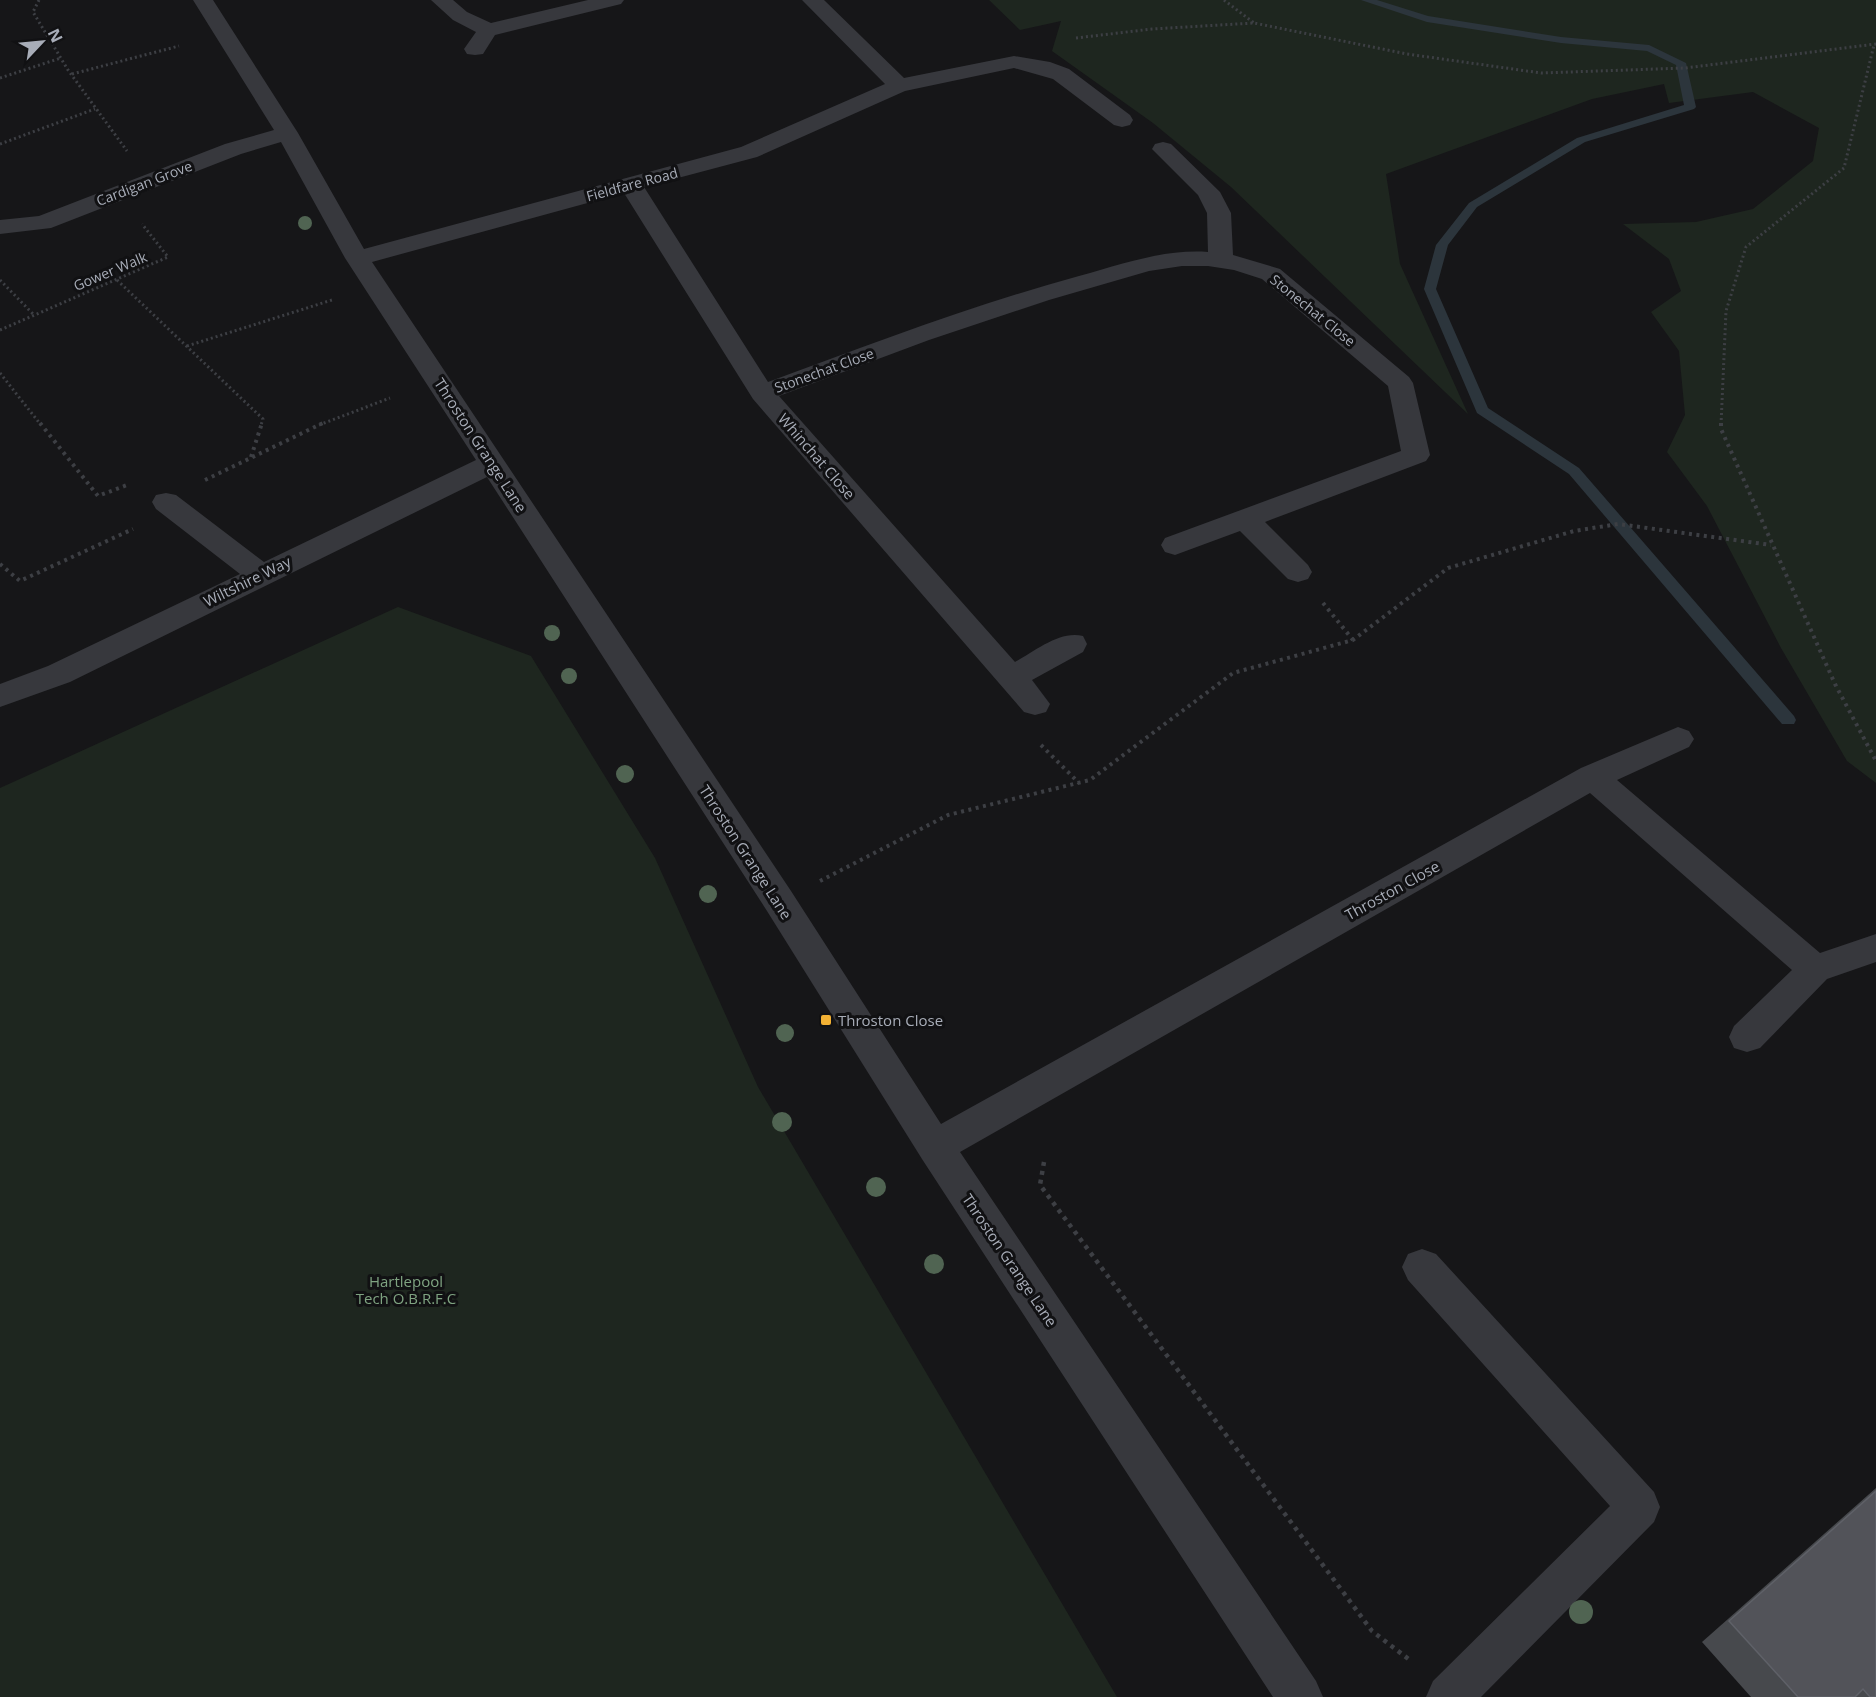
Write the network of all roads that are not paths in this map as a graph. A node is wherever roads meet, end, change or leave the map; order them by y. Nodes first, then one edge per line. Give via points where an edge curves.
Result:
1 (203, 0) edge
2 (441, 0) edge
3 (614, 0) edge
4 (812, 0) edge
5 (488, 30) junction
6 (475, 49) dead end
7 (899, 86) junction
8 (1122, 120) dead end
9 (287, 133) junction
10 (1163, 149) dead end
11 (631, 185) junction
12 (0, 227) edge
13 (357, 258) junction
14 (1221, 261) junction
15 (762, 393) junction
16 (493, 463) junction
17 (168, 504) road end
18 (1245, 519) junction
19 (1175, 545) dead end
20 (1298, 572) road end
21 (260, 574) junction
22 (1072, 644) dead end
23 (1012, 677) junction
24 (0, 696) edge
25 (1035, 704) road end
26 (1678, 739) dead end
27 (1592, 777) junction
28 (1876, 948) edge
29 (1815, 969) junction
30 (1747, 1037) dead end
31 (935, 1147) junction
32 (1422, 1267) dead end
33 (1451, 1695) edge
34 (1300, 1697) edge

1 - 9 street, Throston Grange Lane
2 - 5 street via 460,16
3 - 5 street
4 - 7 street
5 - 6 street
7 - 8 street, Fieldfare Road via 1014,62 1061,74
7 - 11 street, Fieldfare Road via 749,152
9 - 12 street, Cardigan Grove via 233,149 43,223
9 - 13 street, Throston Grange Lane
10 - 14 street via 1208,192 1219,213
11 - 13 street, Fieldfare Road
11 - 15 street, Whinchat Close
13 - 16 street, Throston Grange Lane
14 - 15 street, Stonechat Close via 1168,260 1017,301
14 - 18 street, Stonechat Close via 1271,274 1400,383 1416,455
15 - 23 street, Whinchat Close
16 - 21 street, Wiltshire Way
16 - 31 street, Throston Grange Lane
17 - 21 street
18 - 19 street, Stonechat Close
18 - 20 street
21 - 24 street, Wiltshire Way via 59,674
22 - 23 street
23 - 25 street, Whinchat Close
26 - 27 street, Throston Close
27 - 29 street
27 - 31 street, Throston Close
28 - 29 street
29 - 30 street
31 - 34 street, Throston Grange Lane
32 - 33 street via 1639,1507

